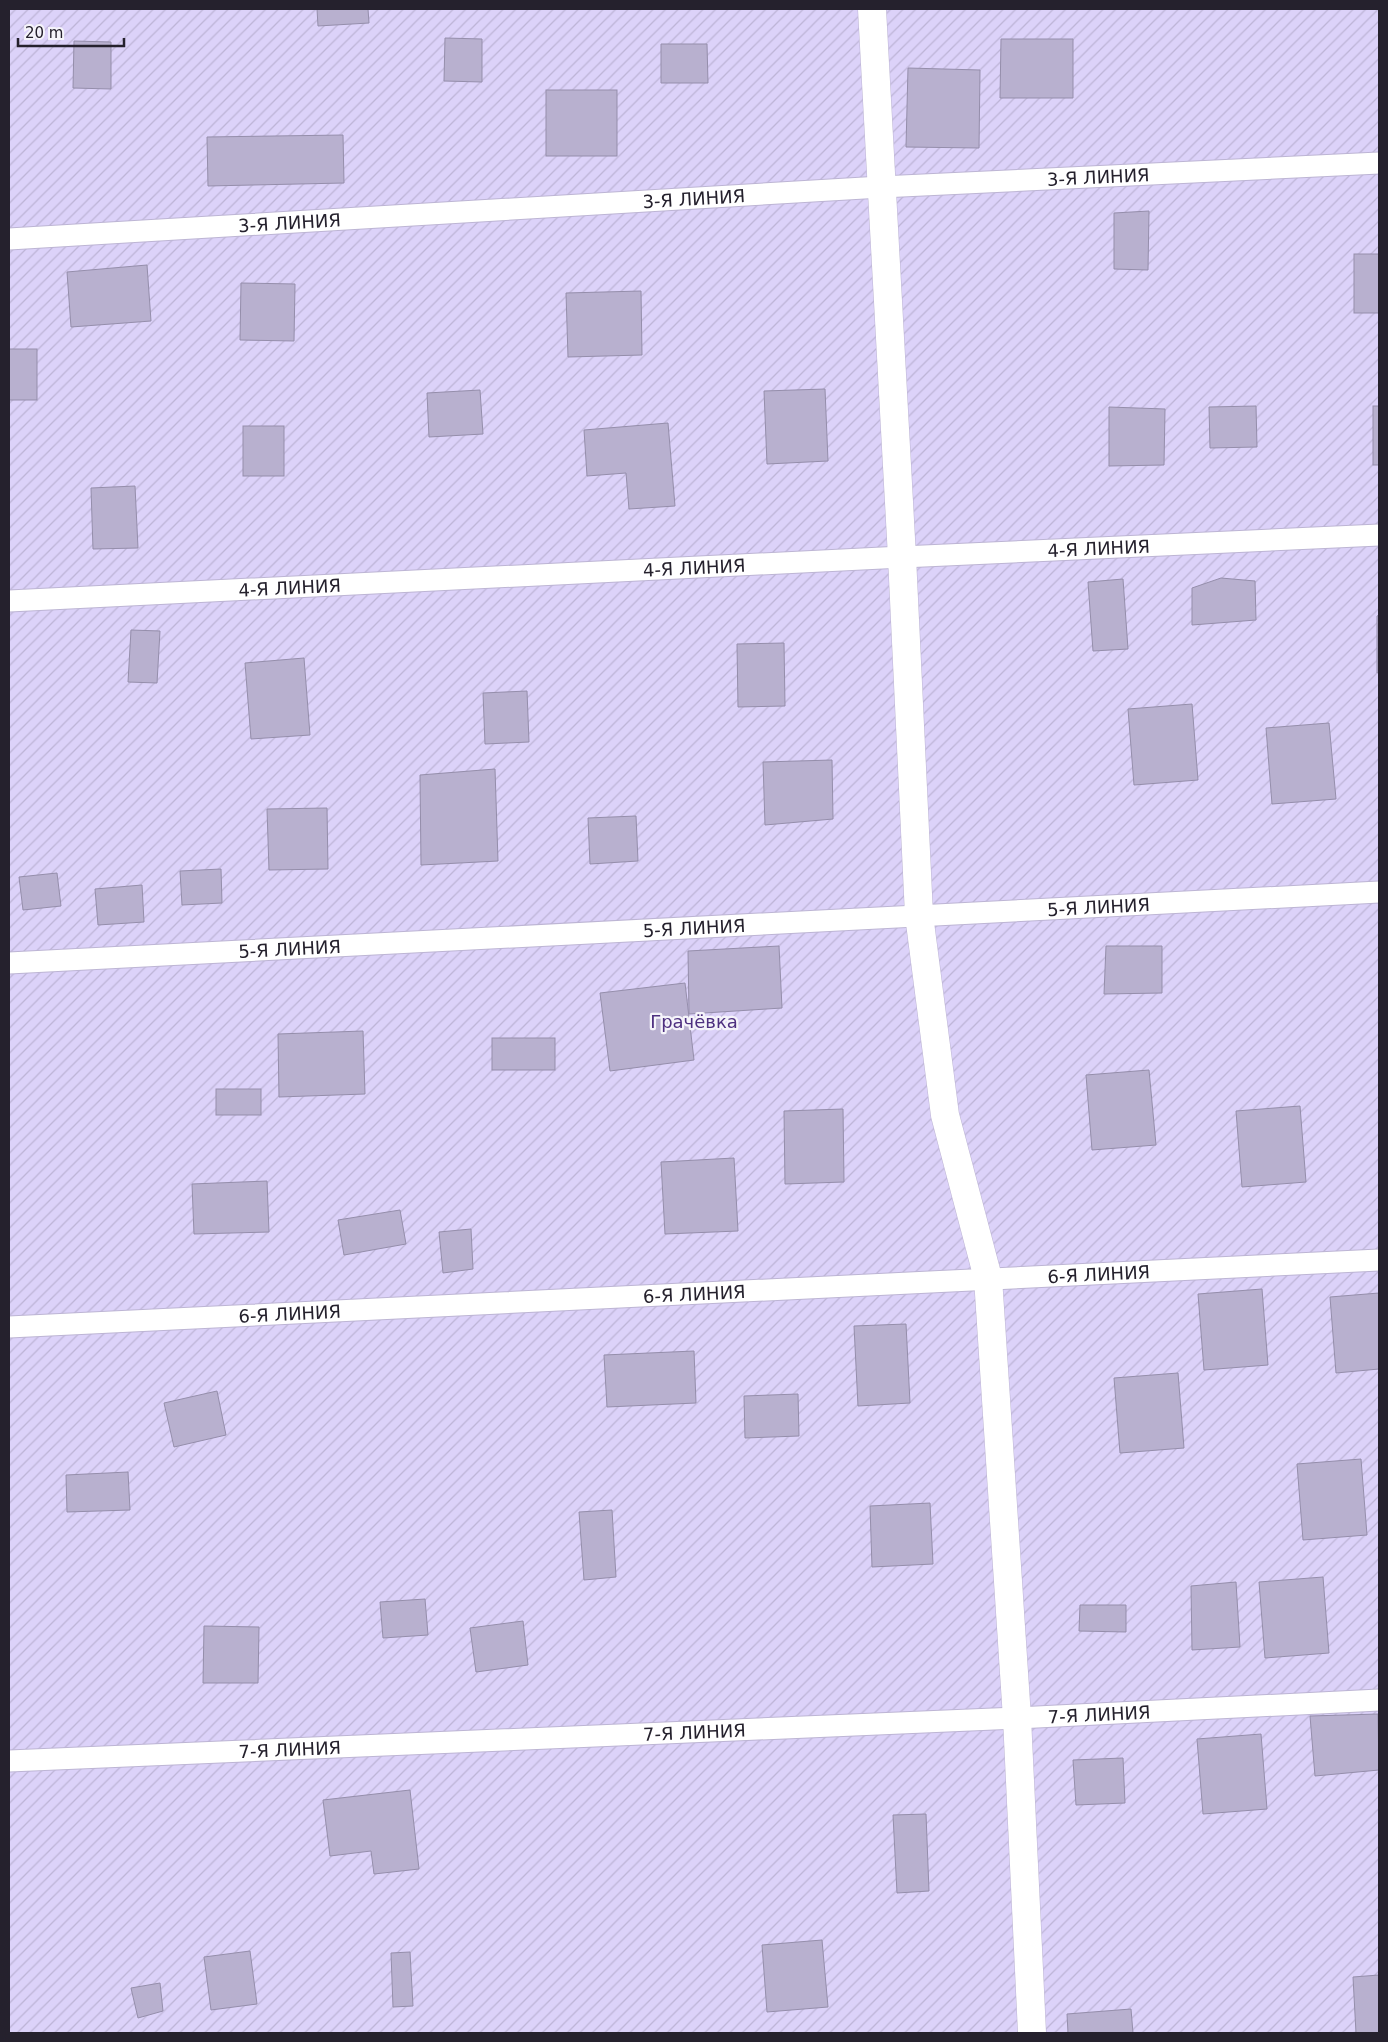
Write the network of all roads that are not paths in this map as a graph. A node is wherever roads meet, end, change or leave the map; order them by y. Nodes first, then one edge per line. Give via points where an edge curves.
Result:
1 (872, 9) edge
2 (1379, 163) edge
3 (881, 187) junction
4 (9, 239) edge
5 (1379, 535) edge
6 (902, 556) junction
7 (9, 602) edge
8 (1379, 892) edge
9 (918, 915) junction
10 (9, 963) edge
11 (1379, 1260) edge
12 (988, 1278) junction
13 (9, 1327) edge
14 (1379, 1700) edge
15 (1018, 1718) junction
16 (9, 1761) edge
17 (1032, 2033) edge

1 - 3 street
2 - 3 lane, 3-Я ЛИНИЯ
3 - 4 lane, 3-Я ЛИНИЯ
3 - 6 street
5 - 6 lane, 4-Я ЛИНИЯ
6 - 7 lane, 4-Я ЛИНИЯ
6 - 9 street
8 - 9 lane, 5-Я ЛИНИЯ
9 - 10 lane, 5-Я ЛИНИЯ
9 - 12 street via 945,1116
11 - 12 lane, 6-Я ЛИНИЯ
12 - 13 lane, 6-Я ЛИНИЯ
12 - 15 street
14 - 15 lane, 7-Я ЛИНИЯ
15 - 16 lane, 7-Я ЛИНИЯ
15 - 17 street

